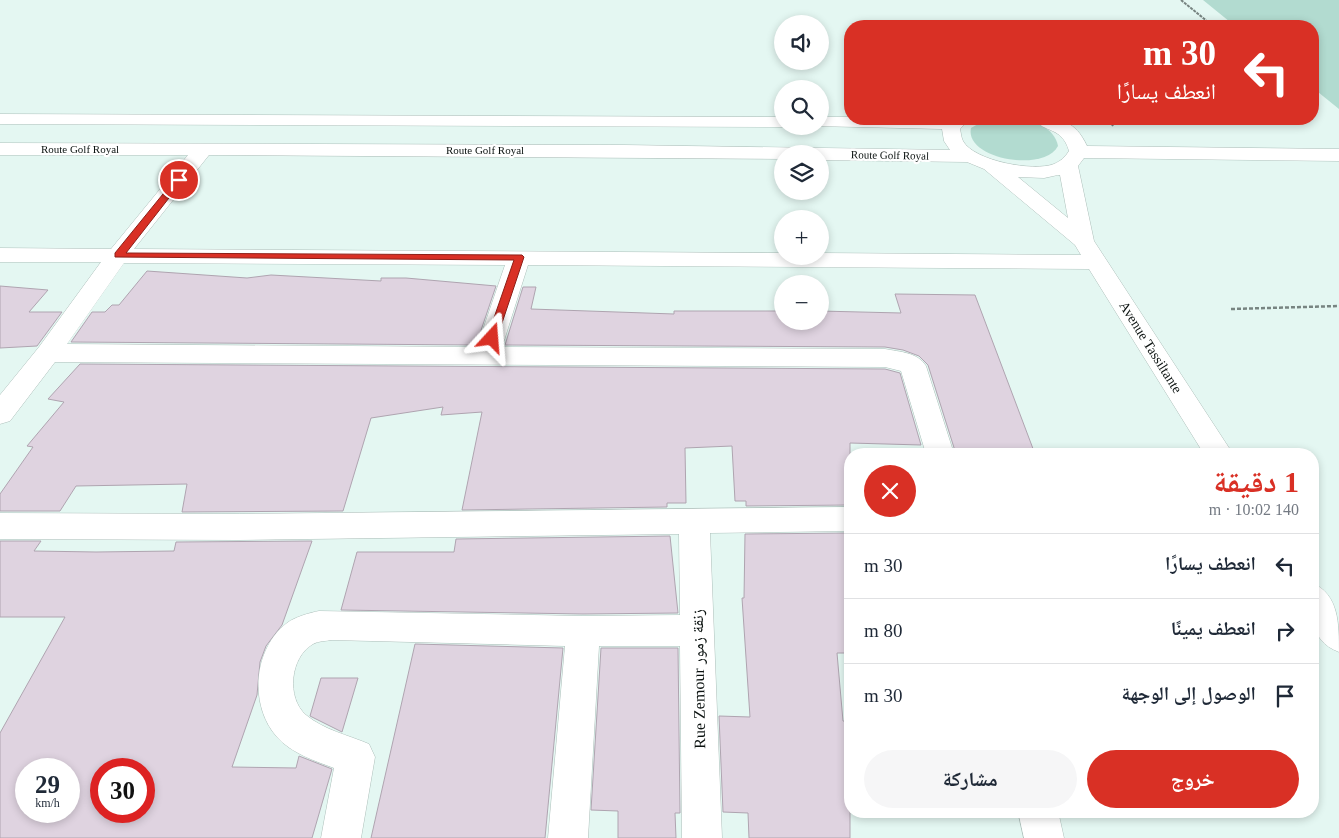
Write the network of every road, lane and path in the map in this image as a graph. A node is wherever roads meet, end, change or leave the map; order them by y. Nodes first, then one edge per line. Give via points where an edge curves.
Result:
1 (1181, 0) edge
2 (1206, 20) edge
3 (0, 119) edge
4 (774, 122) edge
5 (829, 122) edge
6 (844, 122) edge
7 (953, 125) edge
8 (1055, 125) edge
9 (0, 149) edge
10 (203, 150) junction
11 (1339, 155) edge
12 (970, 156) junction
13 (1073, 158) junction
14 (991, 165) junction
15 (1083, 241) junction
16 (0, 255) edge
17 (118, 255) junction
18 (519, 257) junction
19 (1097, 262) junction
20 (1339, 306) edge
21 (1231, 309) dead end
22 (48, 353) junction
23 (486, 354) junction
24 (0, 414) edge
25 (938, 448) edge
26 (1215, 448) edge
27 (844, 519) edge
28 (694, 520) junction
29 (0, 526) edge
30 (1319, 607) edge
31 (698, 630) junction
32 (583, 631) junction
33 (1339, 636) edge
34 (1040, 818) edge
35 (341, 838) edge
36 (568, 838) edge
37 (702, 838) edge
38 (1044, 838) edge

1 - 2 path
3 - 4 street
5 - 6 street
7 - 12 street via 952,140
8 - 13 street, Avenue Tassiltante via 1077,142
9 - 10 street, Route Golf Royal
10 - 12 street, Route Golf Royal
10 - 17 street
11 - 13 street
12 - 14 street
13 - 14 street via 1053,170 1034,172
13 - 15 street, Avenue Tassiltante
14 - 15 street, Avenue Tassiltante
15 - 19 street, Avenue Tassiltante
16 - 17 street
17 - 18 street
17 - 22 street
18 - 19 street
18 - 23 street
19 - 26 street, Avenue Tassiltante
20 - 21 path
22 - 23 street
22 - 24 street
23 - 25 street via 898,360 907,362 917,372
27 - 28 street
28 - 29 street via 239,527
28 - 31 street, Rue Zemour زنقة زمور
30 - 33 street
31 - 32 street
31 - 37 street, Rue Zemour زنقة زمور
32 - 35 street via 332,625 300,633 282,655 276,675 276,693 281,712 290,726 318,744 356,757
32 - 36 street
34 - 38 street

